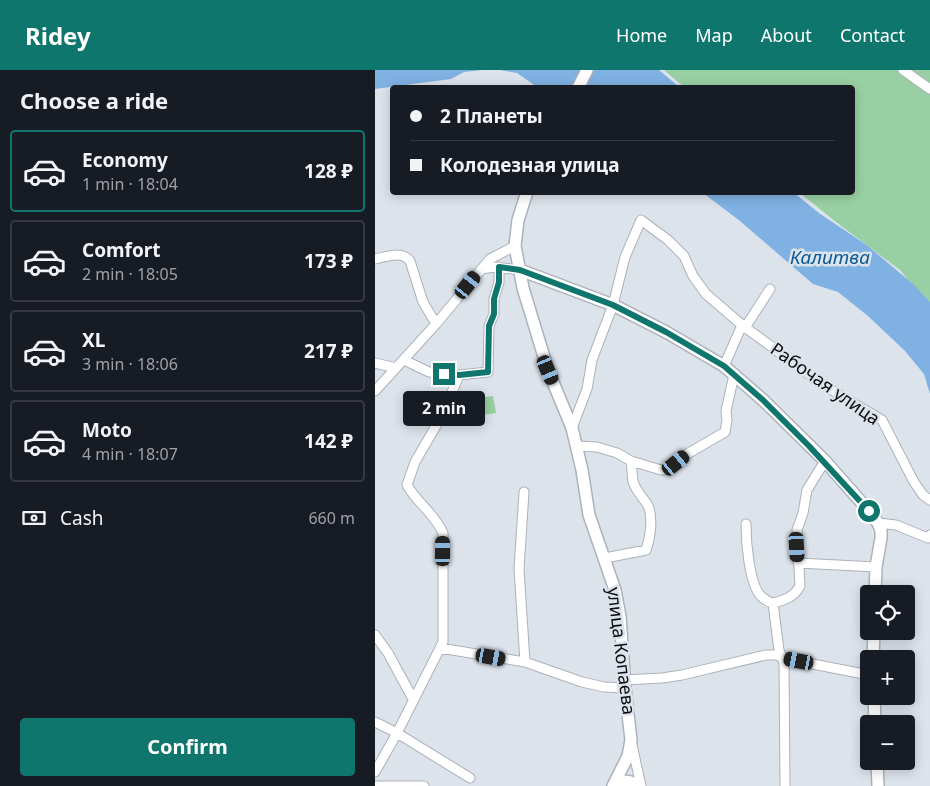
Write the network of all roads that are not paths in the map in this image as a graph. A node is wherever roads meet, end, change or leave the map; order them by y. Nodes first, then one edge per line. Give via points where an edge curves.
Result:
1 (587, 70) edge
2 (903, 70) edge
3 (580, 85) edge
4 (930, 88) edge
5 (526, 195) edge
6 (515, 246) junction
7 (375, 258) edge
8 (499, 267) junction
9 (481, 269) junction
10 (520, 270) junction
11 (770, 289) dead end
12 (613, 305) junction
13 (436, 324) junction
14 (742, 325) junction
15 (403, 360) junction
16 (375, 363) edge
17 (724, 366) junction
18 (397, 368) junction
19 (459, 375) junction
20 (734, 375) junction
21 (375, 391) edge
22 (572, 428) junction
23 (577, 446) junction
24 (631, 461) junction
25 (825, 461) junction
26 (525, 492) dead end
27 (930, 500) edge
28 (878, 523) junction
29 (746, 524) dead end
30 (929, 536) edge
31 (605, 558) junction
32 (798, 563) junction
33 (876, 567) junction
34 (875, 585) edge
35 (773, 604) junction
36 (375, 636) edge
37 (440, 648) junction
38 (782, 658) junction
39 (525, 662) junction
40 (860, 674) edge
41 (625, 684) junction
42 (413, 699) junction
43 (375, 722) edge
44 (397, 733) junction
45 (631, 740) junction
46 (877, 770) edge
47 (375, 772) edge
48 (470, 778) dead end
49 (375, 786) edge
50 (424, 786) edge
51 (614, 786) edge
52 (639, 786) edge
53 (785, 786) edge
54 (878, 786) edge

1 - 3 main road
2 - 4 street
5 - 6 main road, улица Копаева via 518,220
6 - 9 street via 490,259
6 - 10 main road, улица Копаева
7 - 13 street via 402,254 407,257 423,302
8 - 9 street
8 - 10 street
8 - 19 street via 494,314 489,326 488,372
9 - 13 street
10 - 12 main road
10 - 22 main road, улица Копаева via 548,370
11 - 14 street via 748,323
12 - 14 street, Рабочая улица via 625,257 641,220 668,240 683,256 706,294
12 - 17 main road
12 - 22 street via 592,360 587,389
13 - 15 street
14 - 17 street
14 - 27 street, Рабочая улица via 825,386 882,420 914,482
15 - 18 street
15 - 19 street via 429,372
16 - 18 street
17 - 20 main road
18 - 21 street
19 - 37 street via 444,412 415,462 407,485 411,494 438,521 443,533 443,642
20 - 24 street via 725,432 670,468 661,470
20 - 25 main road
22 - 23 main road, улица Копаева
23 - 24 street via 597,446
23 - 31 main road, улица Копаева via 589,515
24 - 31 street via 633,482 650,514 648,544 646,550
25 - 28 main road
25 - 32 street via 807,490 797,530
26 - 39 street via 519,569
28 - 30 street via 896,525
28 - 33 main road via 881,538
29 - 35 street via 746,551 757,590
31 - 41 main road, улица Копаева via 620,616
32 - 33 street
32 - 35 street via 801,586 796,594
33 - 34 main road
35 - 38 street
36 - 42 street
37 - 39 street
37 - 42 street
38 - 40 street
38 - 41 street via 766,655 682,675
38 - 53 street
39 - 41 street via 604,687
41 - 45 main road, улица Копаева
42 - 44 street
43 - 44 street
44 - 47 street
44 - 48 street
45 - 51 main road, улица Копаева via 628,756
45 - 52 street
46 - 54 main road
49 - 50 street
51 - 52 main road via 626,781

